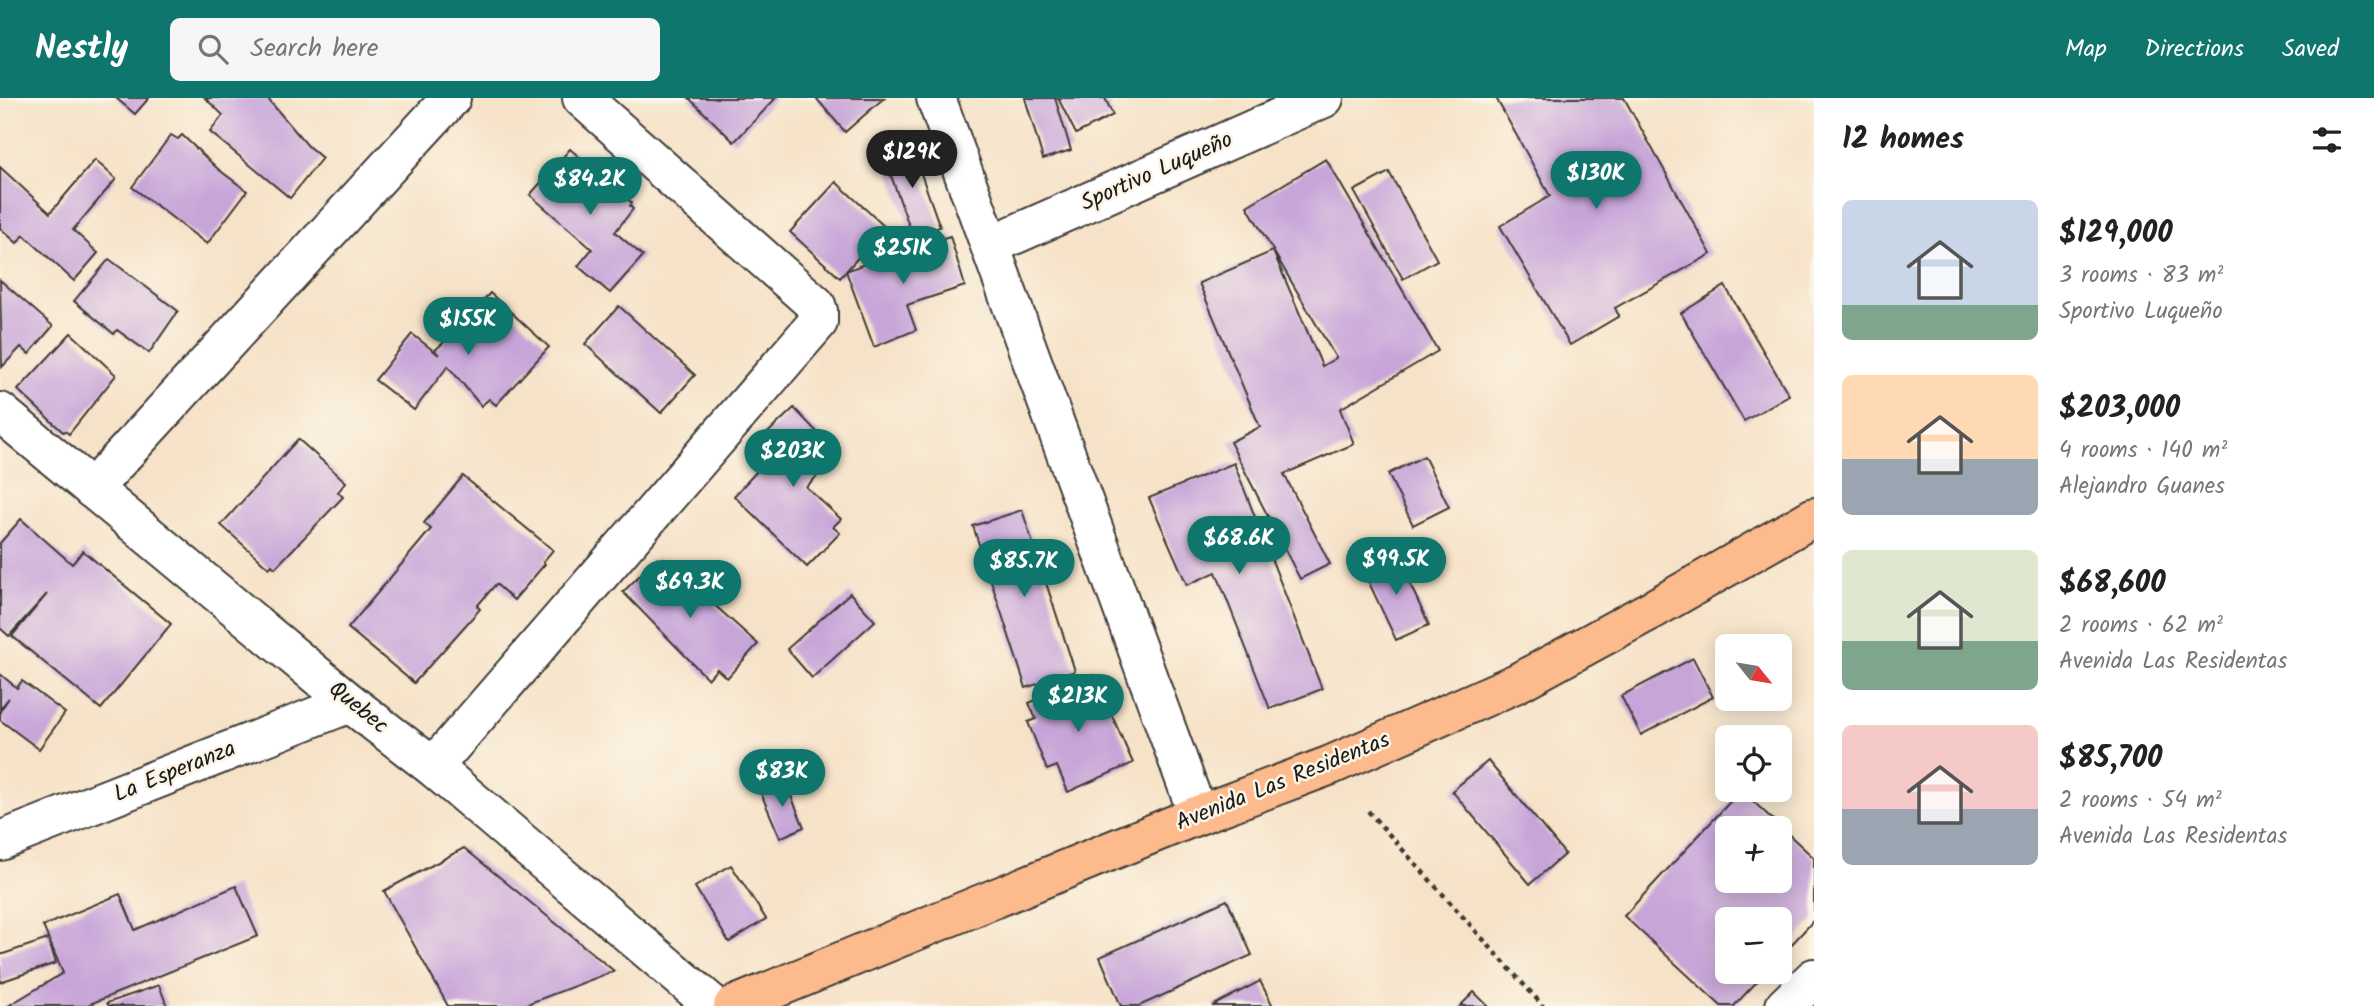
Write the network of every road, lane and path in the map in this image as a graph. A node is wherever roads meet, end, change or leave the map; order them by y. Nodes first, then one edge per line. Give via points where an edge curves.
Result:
1 (451, 98) edge
2 (582, 98) edge
3 (936, 98) edge
4 (1324, 98) edge
5 (991, 245) junction
6 (0, 412) edge
7 (92, 489) junction
8 (1814, 517) edge
9 (349, 703) junction
10 (433, 767) junction
11 (1368, 811) dead end
12 (1199, 816) junction
13 (0, 841) edge
14 (1814, 978) edge
15 (714, 1006) edge
16 (733, 1006) edge
17 (1543, 1006) edge
18 (1785, 1006) edge

1 - 7 street
2 - 10 street via 816,306 818,317 815,327
3 - 5 street
4 - 5 street, Sportivo Luqueño
5 - 12 street
6 - 7 street, Quebec
7 - 9 street, Quebec
8 - 12 main road, Avenida Las Residentas via 1517,683 1331,765
9 - 10 street, Quebec
9 - 13 street, La Esperanza
10 - 15 street, Quebec
11 - 17 path
12 - 16 main road, Avenida Las Residentas
14 - 18 street

